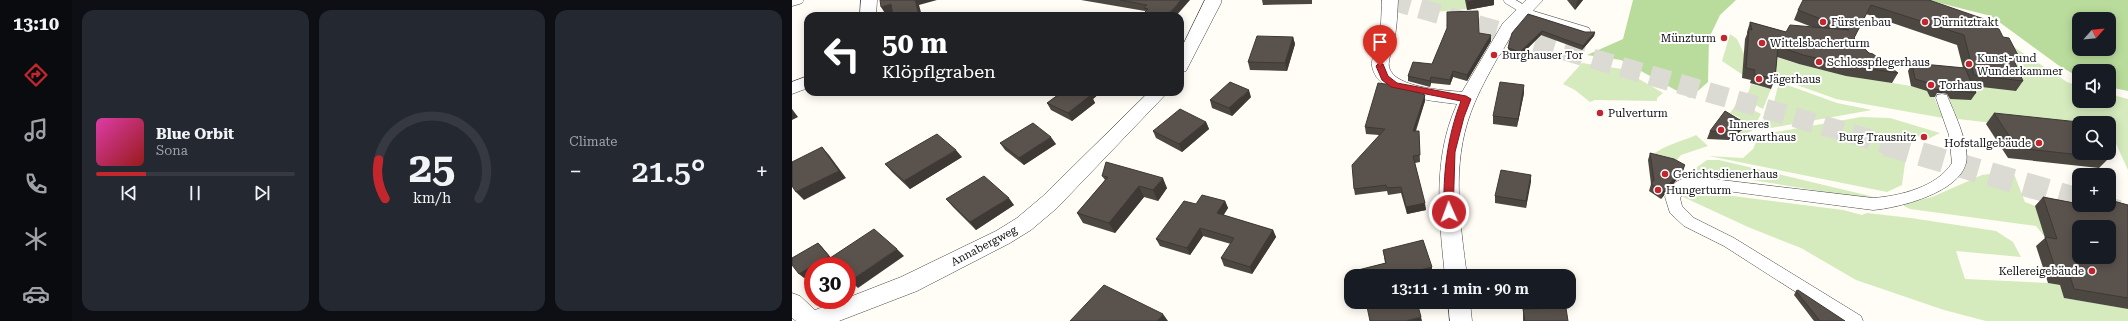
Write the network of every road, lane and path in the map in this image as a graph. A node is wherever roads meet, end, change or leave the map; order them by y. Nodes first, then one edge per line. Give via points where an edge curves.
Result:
1 (798, 0) edge
2 (869, 0) edge
3 (1213, 0) edge
4 (1390, 0) edge
5 (1508, 0) edge
6 (792, 2) edge
7 (1529, 5) edge
8 (868, 12) edge
9 (1586, 31) edge
10 (1184, 59) edge
11 (804, 84) edge
12 (792, 88) edge
13 (1155, 96) edge
14 (1942, 98) edge
15 (1466, 99) junction
16 (1455, 269) edge
17 (792, 303) edge
18 (1459, 309) edge
19 (812, 321) edge
20 (1460, 321) edge
21 (1855, 321) edge

1 - 6 lane
2 - 8 street
3 - 10 street
4 - 15 street via 1388,34 1380,66 1385,78 1400,87
5 - 7 lane via 1515,6
7 - 9 lane via 1552,21
7 - 15 street via 1509,26
11 - 12 street
13 - 19 street, Annabergweg via 1050,202 1024,224 909,284
14 - 21 street via 1956,135 1958,167 1939,184 1924,192 1873,204 1696,182 1683,183 1674,193 1672,201 1675,209 1689,222 1729,242
15 - 16 street via 1450,152 1448,179
17 - 19 street
18 - 20 street

